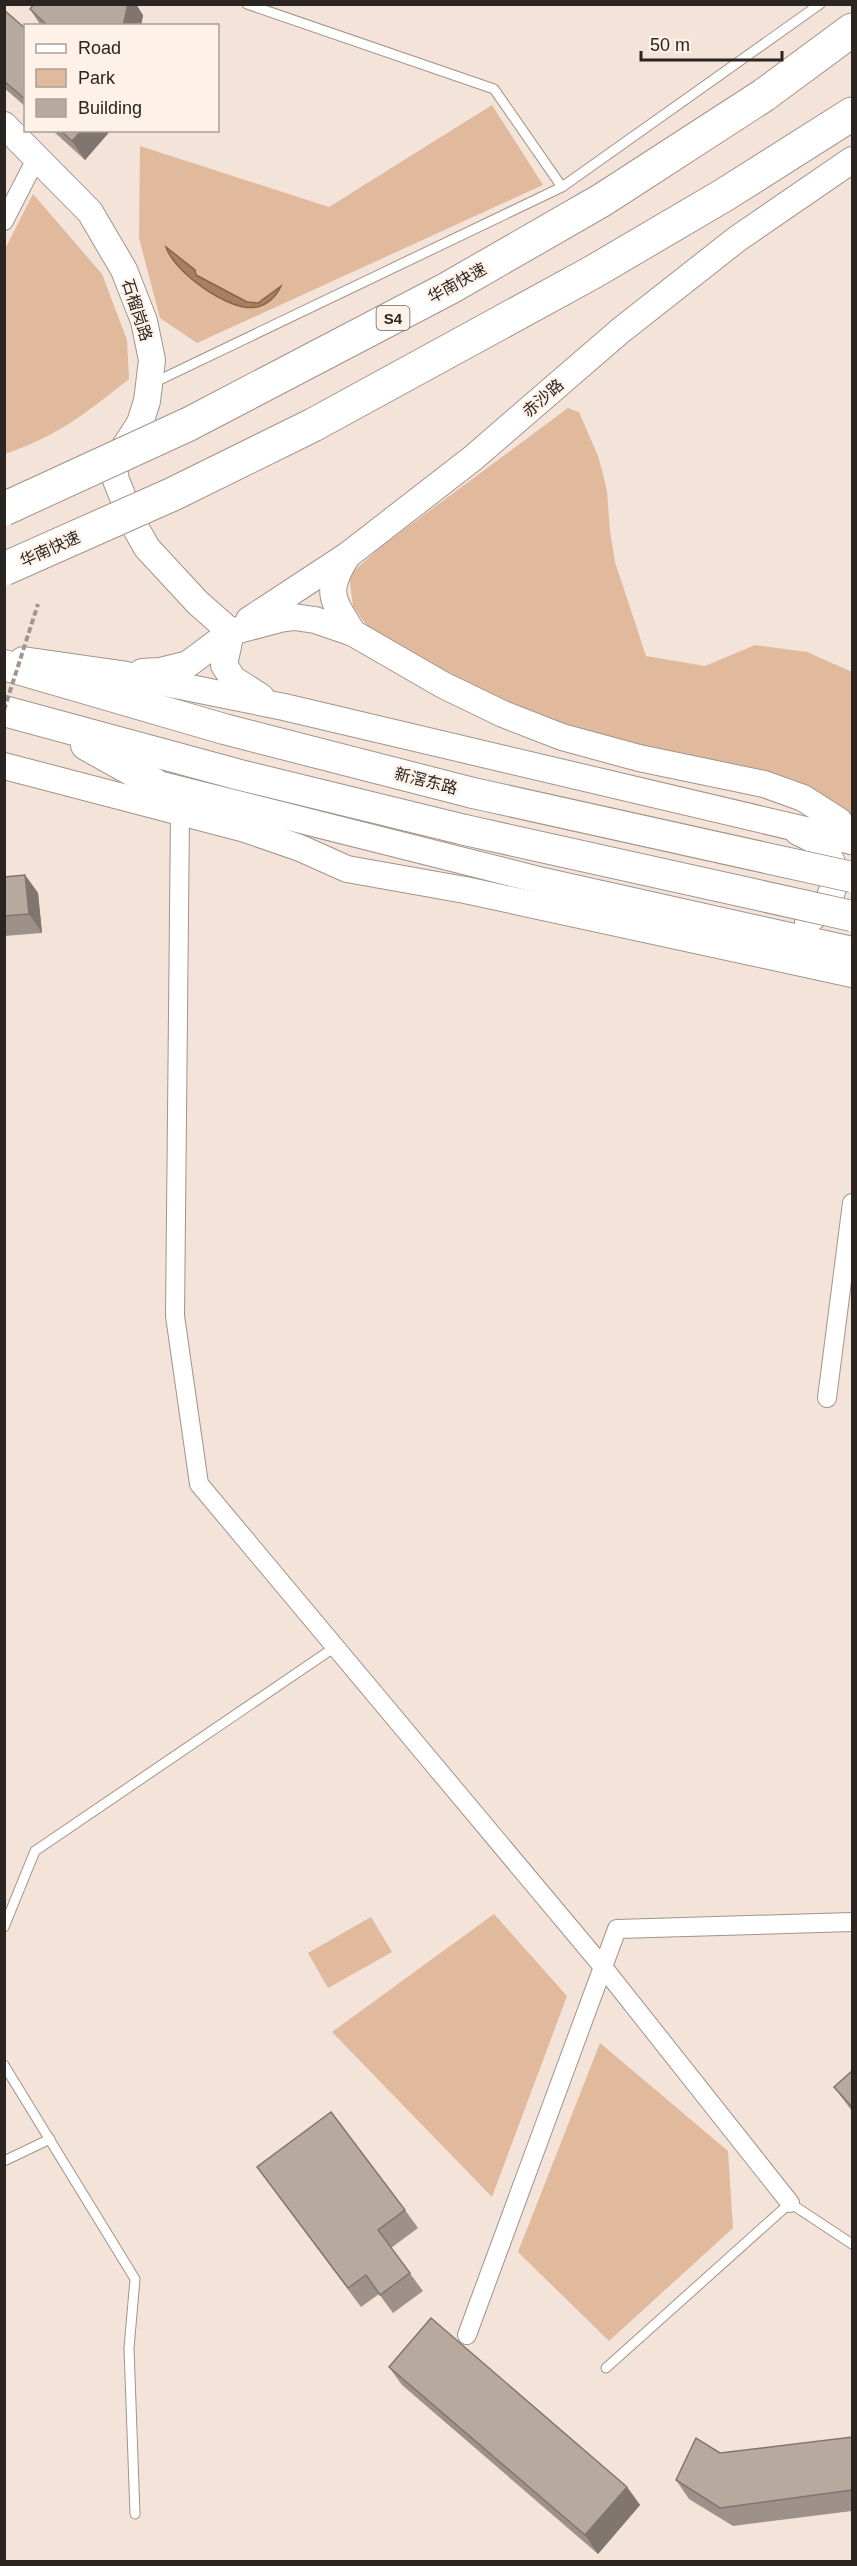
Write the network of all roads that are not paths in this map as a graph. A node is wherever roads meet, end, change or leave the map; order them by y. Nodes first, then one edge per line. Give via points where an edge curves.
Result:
1 (247, 4) edge
2 (820, 4) edge
3 (852, 30) edge
4 (852, 114) edge
5 (4, 125) edge
6 (37, 157) junction
7 (852, 160) edge
8 (562, 186) junction
9 (4, 221) edge
10 (151, 384) junction
11 (4, 509) edge
12 (348, 555) junction
13 (4, 569) edge
14 (231, 632) junction
15 (353, 633) junction
16 (4, 657) edge
17 (4, 665) edge
18 (121, 674) junction
19 (284, 707) junction
20 (4, 711) edge
21 (4, 722) edge
22 (45, 723) junction
23 (4, 766) edge
24 (154, 783) joint
25 (180, 813) junction
26 (780, 824) junction
27 (852, 841) edge
28 (852, 878) edge
29 (852, 916) edge
30 (781, 934) junction
31 (852, 950) edge
32 (852, 974) edge
33 (852, 1203) edge
34 (827, 1398) dead end
35 (335, 1647) junction
36 (852, 1922) edge
37 (4, 1927) edge
38 (603, 1967) junction
39 (4, 2065) edge
40 (50, 2139) junction
41 (4, 2161) edge
42 (790, 2203) junction
43 (852, 2244) edge
44 (467, 2335) dead end
45 (606, 2368) dead end
46 (135, 2514) dead end

1 - 8 lane via 494,89
2 - 8 lane
3 - 11 highway, 华南快速 / S4, bridge via 764,95 602,200 449,288 189,424
4 - 13 highway, 华南快速, bridge via 603,266 313,425 173,494
5 - 6 main road, 石榴岗路
6 - 9 street
6 - 10 main road, 石榴岗路 via 90,212 124,270 144,321 152,360
7 - 12 main road, 赤沙路 via 736,239 620,331 473,458
8 - 10 lane
10 - 14 main road, 石榴岗路 via 140,423 114,470 116,480 147,548
12 - 14 main road, 赤沙路
12 - 15 main road via 335,576 333,592 335,604
14 - 15 main road via 294,617
14 - 18 main road, 赤沙路 via 188,664
14 - 19 main road via 225,665 233,679
15 - 27 main road via 443,685 562,737 639,758 764,784 803,798 839,821
16 - 18 main road
17 - 28 highway, 新滘东路, bridge via 224,729 472,793
18 - 19 main road
19 - 26 main road
20 - 22 highway
21 - 22 highway
22 - 24 highway
22 - 29 highway, bridge via 465,831
23 - 25 main road
24 - 30 main road via 543,881
25 - 32 main road via 276,839 357,871 465,890
25 - 35 street via 175,1316 199,1484
26 - 27 main road
26 - 30 main road via 818,844 836,871 828,903 807,922
30 - 31 main road
33 - 34 street
35 - 37 lane via 35,1851
35 - 38 street
36 - 38 street via 617,1929
38 - 42 street
38 - 44 street
39 - 40 lane
40 - 41 lane
40 - 46 lane via 135,2279 129,2348
42 - 43 lane
42 - 45 lane

